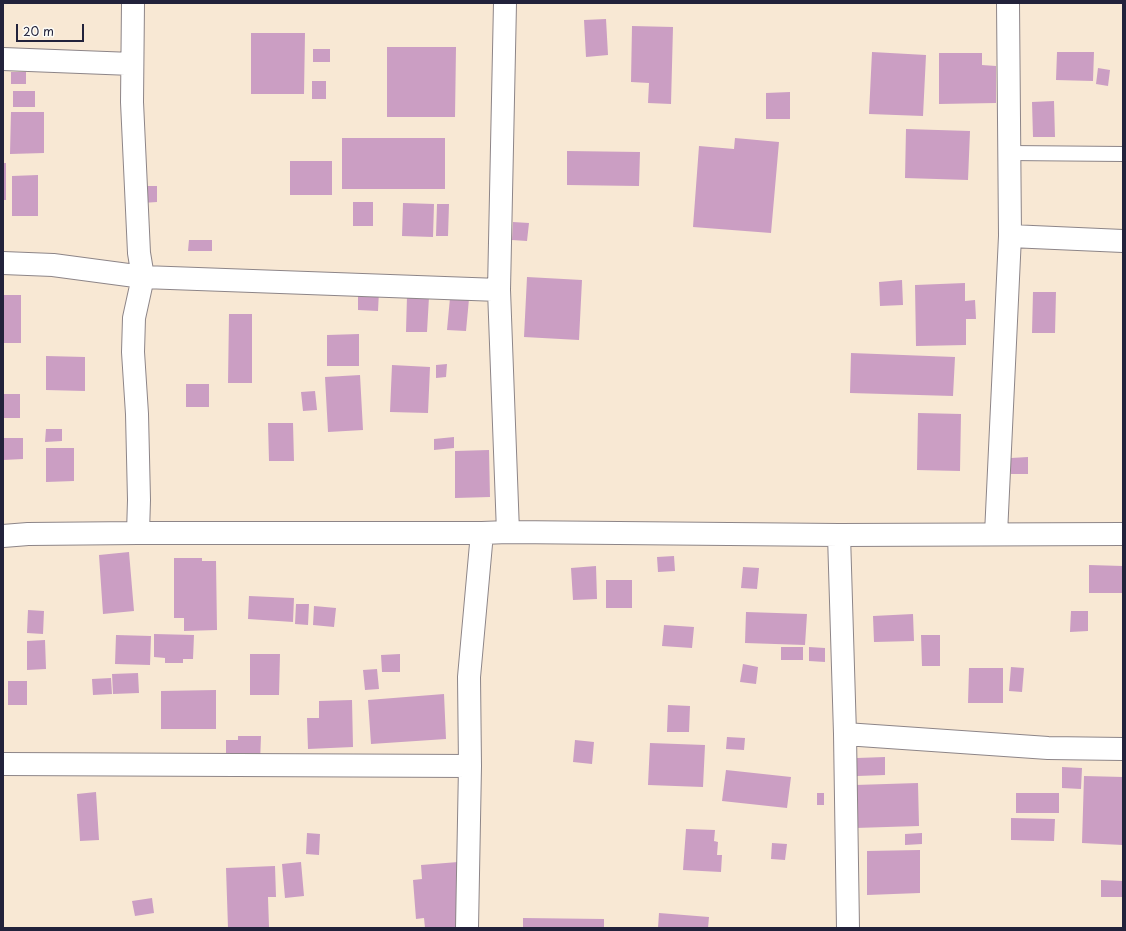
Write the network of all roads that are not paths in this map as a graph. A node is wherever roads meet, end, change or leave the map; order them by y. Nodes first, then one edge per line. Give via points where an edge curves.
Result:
1 (133, 3) edge
2 (505, 3) edge
3 (1008, 3) edge
4 (3, 59) edge
5 (132, 64) junction
6 (1009, 153) junction
7 (1123, 154) edge
8 (1010, 236) junction
9 (1123, 241) edge
10 (3, 263) edge
11 (143, 277) junction
12 (499, 290) junction
13 (508, 532) junction
14 (138, 533) junction
15 (482, 533) junction
16 (996, 534) junction
17 (1123, 534) edge
18 (839, 535) junction
19 (3, 536) edge
20 (845, 734) junction
21 (1123, 749) edge
22 (3, 764) edge
23 (470, 766) junction
24 (467, 928) edge
25 (848, 928) edge

1 - 5 street
2 - 12 street
3 - 6 street
4 - 5 street
5 - 11 street via 139,253
6 - 7 lane
6 - 8 street
8 - 9 street
8 - 16 street
10 - 11 street via 53,265
11 - 12 street
11 - 14 street via 134,318
12 - 13 street
13 - 15 street
13 - 18 street
14 - 15 street
14 - 19 street
15 - 23 street via 469,677
16 - 17 street
16 - 18 street
18 - 20 street
20 - 21 street via 1048,748
20 - 25 street
22 - 23 street
23 - 24 street

